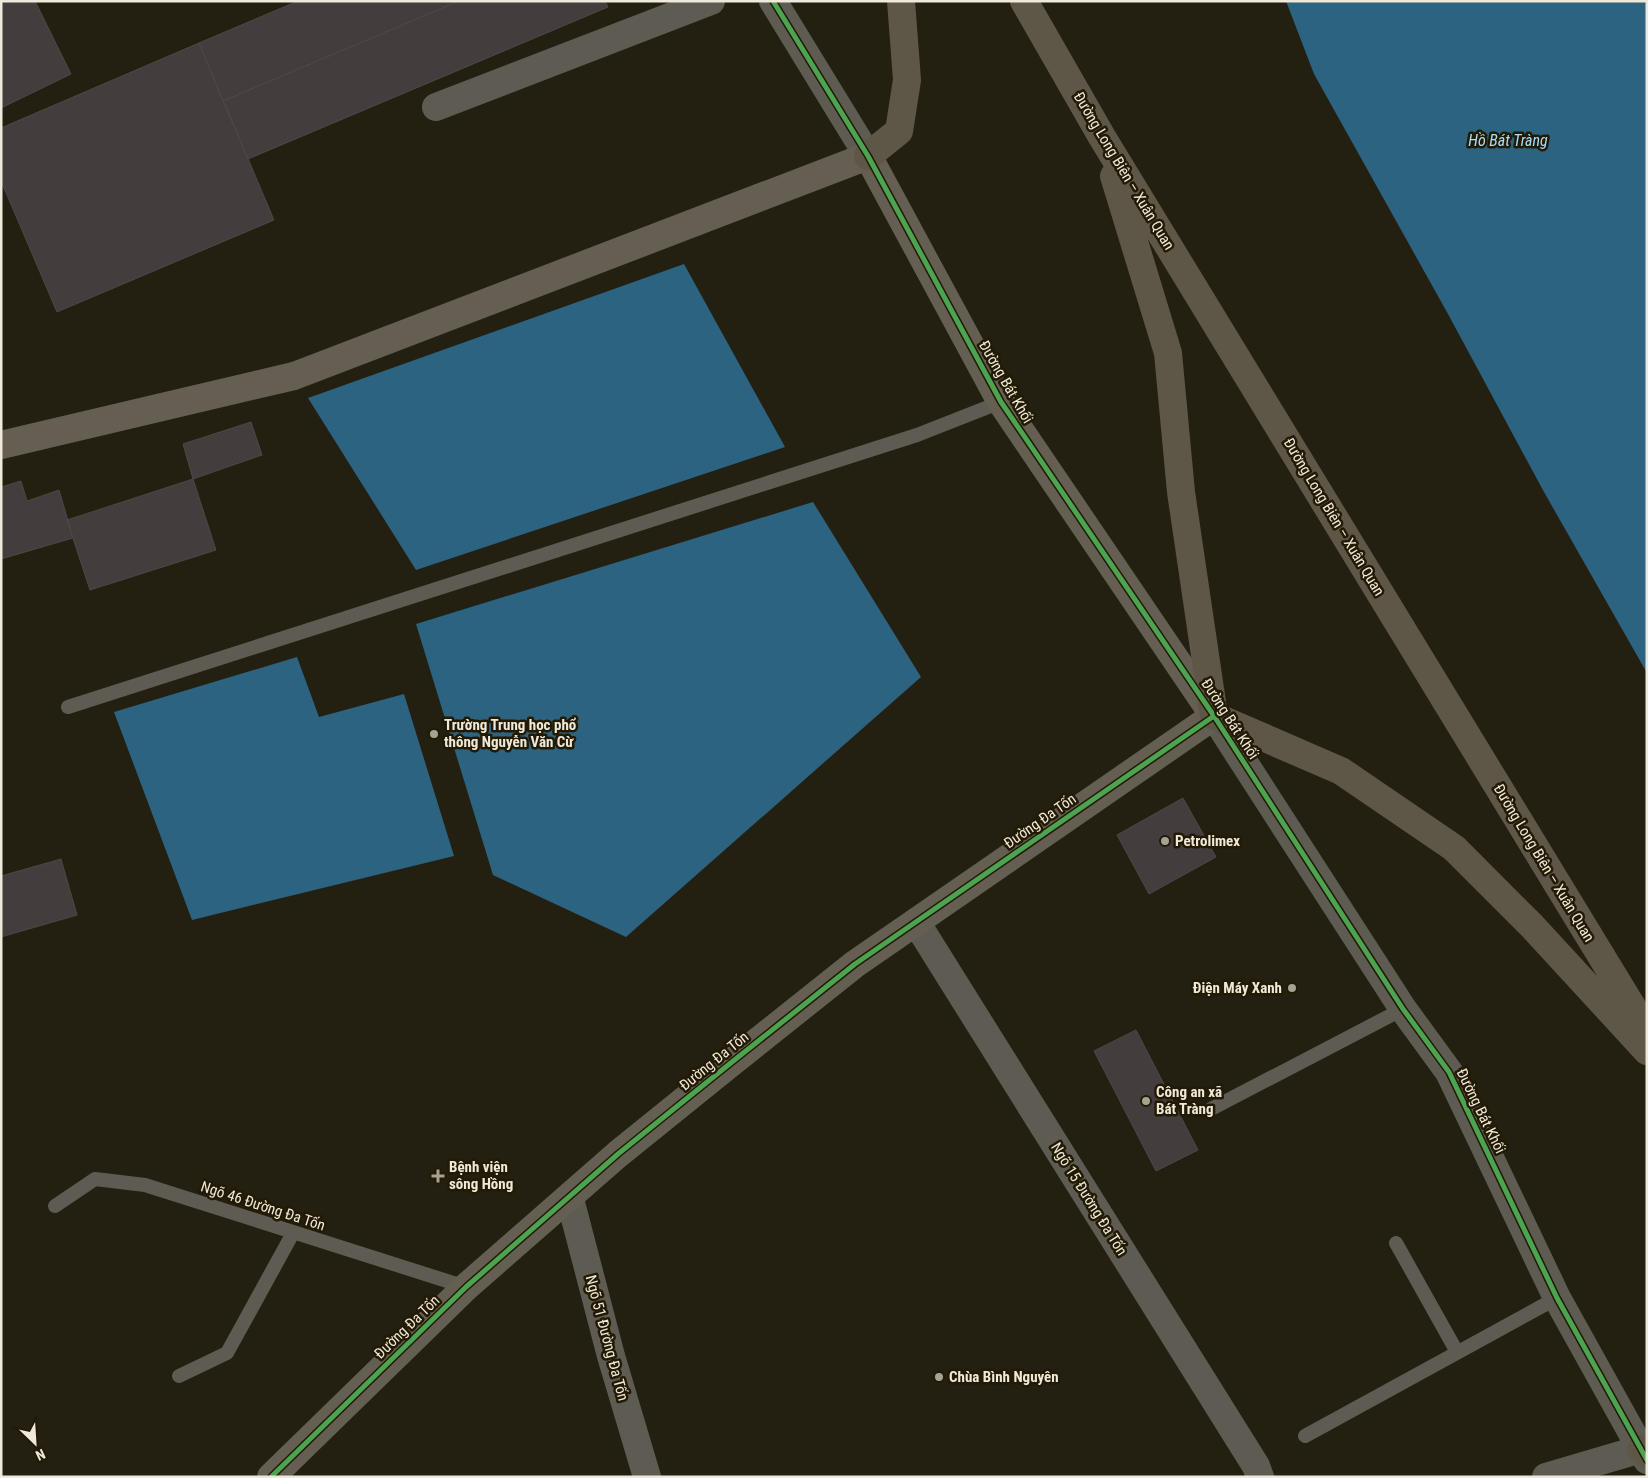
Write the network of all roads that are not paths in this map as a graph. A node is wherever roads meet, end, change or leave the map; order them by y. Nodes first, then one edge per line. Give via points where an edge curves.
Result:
1 (712, 1) edge
2 (773, 1) edge
3 (900, 1) edge
4 (1024, 1) edge
5 (436, 107) dead end
6 (1102, 137) junction
7 (868, 156) junction
8 (1001, 402) junction
9 (1, 445) edge
10 (68, 707) dead end
11 (1214, 716) junction
12 (916, 922) junction
13 (1403, 1009) junction
14 (1647, 1031) edge
15 (1647, 1051) edge
16 (1211, 1108) dead end
17 (570, 1198) junction
18 (55, 1206) dead end
19 (293, 1233) junction
20 (1396, 1243) dead end
21 (466, 1287) junction
22 (1557, 1298) junction
23 (1457, 1352) junction
24 (179, 1376) dead end
25 (1305, 1436) dead end
26 (1645, 1454) edge
27 (271, 1477) edge
28 (647, 1477) edge
29 (1260, 1477) edge
30 (1546, 1477) edge

1 - 5 street
2 - 7 street, Đường Bát Khối
3 - 7 main road via 907,80 900,130
4 - 6 main road, Đường Long Biên – Xuân Quan
6 - 11 main road via 1168,353 1181,492
6 - 14 main road, Đường Long Biên – Xuân Quan
7 - 8 street, Đường Bát Khối
7 - 9 street via 294,376
8 - 10 lane via 917,435
8 - 11 street, Đường Bát Khối
11 - 12 street, Đường Đa Tốn
11 - 13 street, Đường Bát Khối
11 - 15 main road via 1341,771 1454,848 1532,926
12 - 17 street, Đường Đa Tốn via 855,964 732,1062 618,1154
12 - 29 street, Ngõ 15 Đường Đa Tốn via 1251,1457
13 - 16 lane
13 - 22 street, Đường Bát Khối via 1449,1072
17 - 21 street, Đường Đa Tốn
17 - 28 street, Ngõ 51 Đường Đa Tốn via 611,1356
18 - 19 lane, Ngõ 46 Đường Đa Tốn via 95,1179 145,1185
19 - 21 lane, Ngõ 46 Đường Đa Tốn
19 - 24 lane via 227,1353
20 - 23 lane
21 - 27 street, Đường Đa Tốn
22 - 23 lane
22 - 26 street, Đường Bát Khối
23 - 25 lane
26 - 30 street

